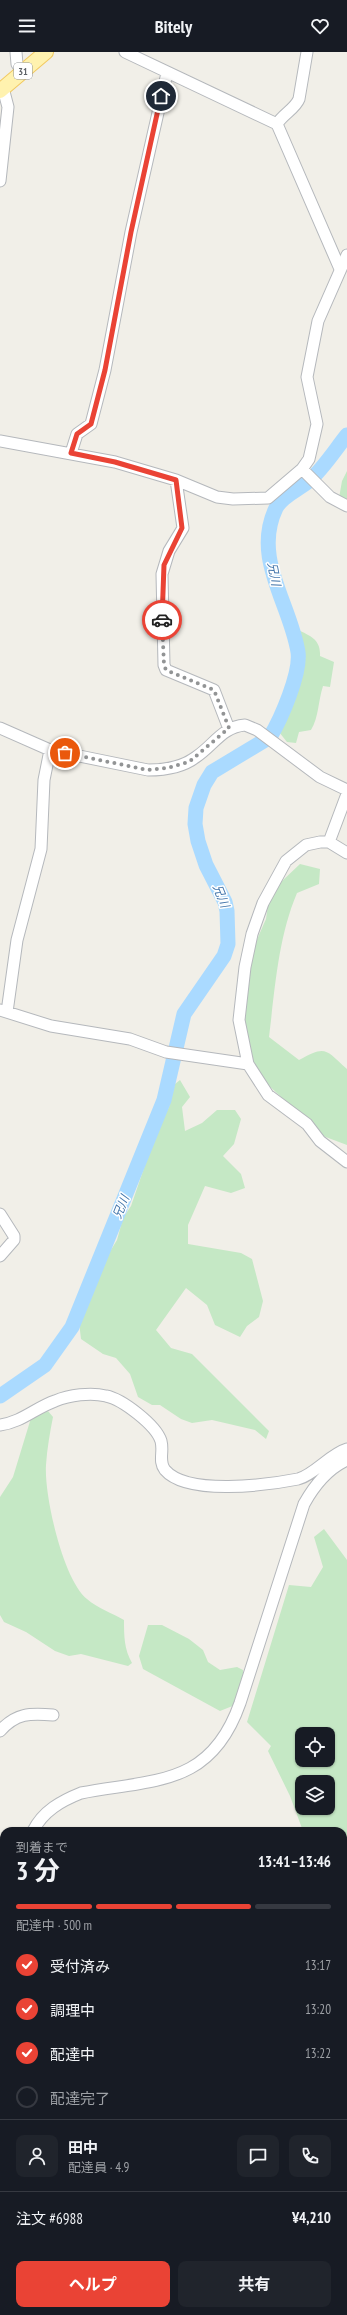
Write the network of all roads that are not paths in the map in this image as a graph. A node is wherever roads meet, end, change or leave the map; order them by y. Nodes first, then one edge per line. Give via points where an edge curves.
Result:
1 (16, 52) edge
2 (46, 52) edge
3 (125, 52) edge
4 (307, 52) edge
5 (22, 71) junction
6 (168, 73) junction
7 (2, 89) edge
8 (277, 124) junction
9 (0, 182) edge
10 (347, 255) edge
11 (340, 269) junction
12 (0, 441) edge
13 (71, 453) junction
14 (304, 472) junction
15 (176, 480) junction
16 (347, 506) edge
17 (0, 728) edge
18 (229, 728) junction
19 (50, 750) junction
20 (347, 790) edge
21 (347, 794) edge
22 (329, 842) junction
23 (347, 853) edge
24 (3, 1011) edge
25 (248, 1064) junction
26 (347, 1162) edge
27 (0, 1214) edge
28 (0, 1256) edge
29 (0, 1425) edge
30 (347, 1449) edge
31 (347, 1460) edge
32 (53, 1715) dead end
33 (0, 1731) edge
34 (36, 1827) edge

1 - 5 street via 17,64
2 - 5 main road, 31
3 - 6 street
4 - 8 street via 299,99
5 - 7 main road, 31
6 - 8 street
6 - 13 street via 131,232 102,382 91,424 77,434
7 - 9 street via 8,107
8 - 11 street
10 - 11 street
11 - 14 street via 318,321 308,377 316,424
12 - 13 street
13 - 15 street via 115,462
14 - 15 street via 268,498 260,499 217,497
14 - 16 street via 330,497
15 - 18 street via 182,528 169,551 162,574 164,665 166,670 214,690
17 - 19 street
18 - 19 street via 193,760 157,770
18 - 20 street via 245,725 257,730 320,777
19 - 24 street via 44,780 41,849 16,940
21 - 22 street
22 - 23 street
22 - 25 street via 306,845 295,852 286,861 262,903 245,967 239,1020
24 - 25 street via 51,1026 130,1040 166,1052
25 - 26 street via 271,1098 307,1124 320,1141
27 - 28 street via 14,1240
29 - 30 street via 21,1420 54,1401 75,1396 107,1396 136,1413 158,1435 161,1442 161,1462 166,1471 178,1479 213,1488 300,1478
31 - 34 street via 328,1472 304,1504 240,1703 231,1727 219,1745 193,1769 166,1778 70,1797 51,1809
32 - 33 street via 33,1713 17,1716

